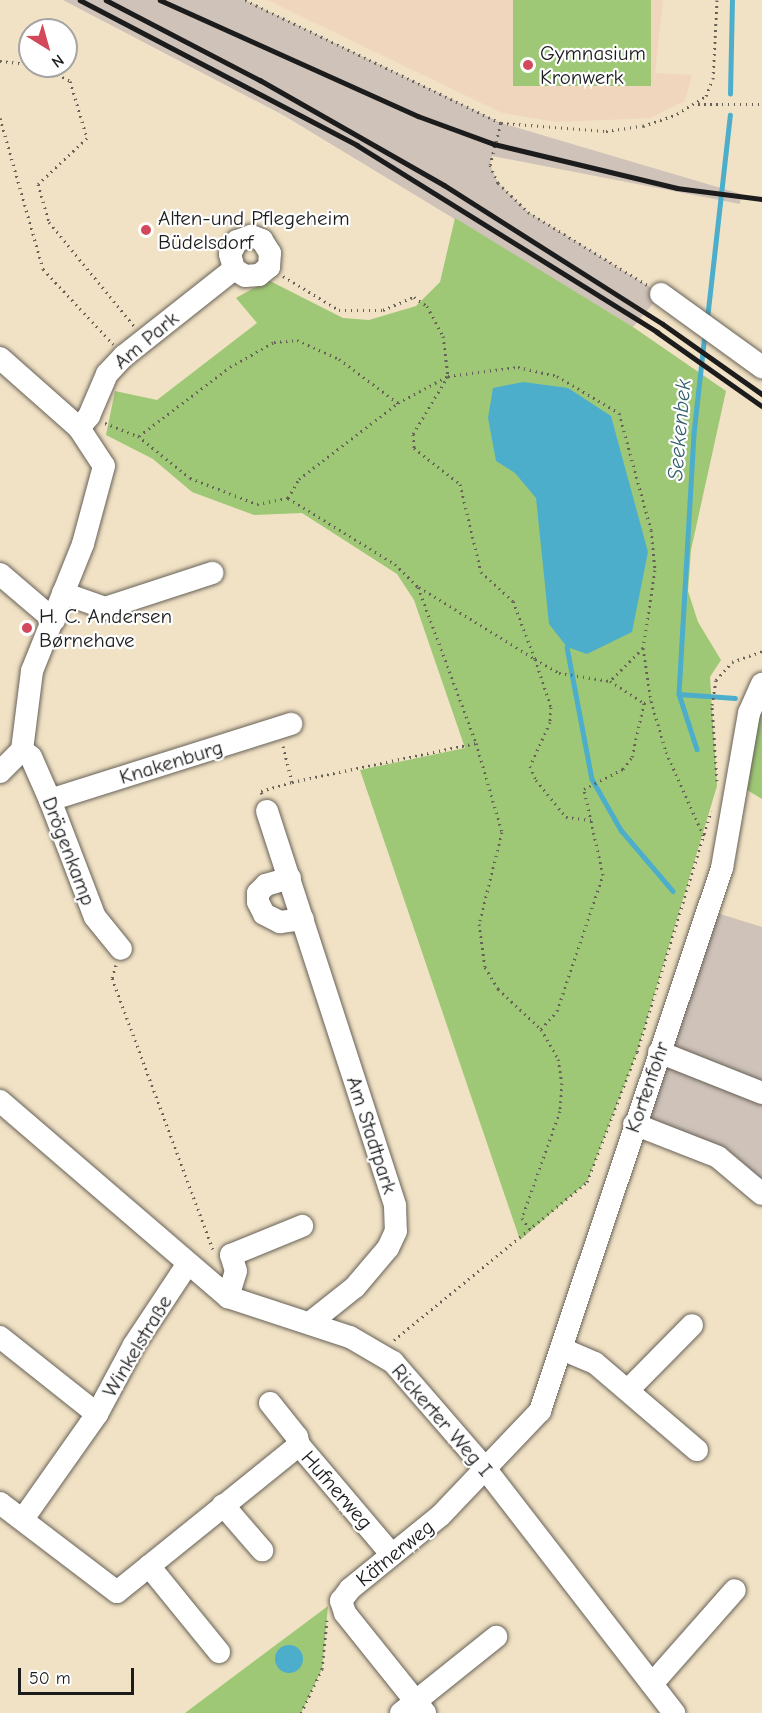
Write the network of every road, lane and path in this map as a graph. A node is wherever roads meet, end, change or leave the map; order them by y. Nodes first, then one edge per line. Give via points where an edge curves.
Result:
1 (245, 0) edge
2 (717, 0) edge
3 (0, 61) edge
4 (18, 63) edge
5 (64, 78) edge
6 (697, 104) junction
7 (762, 104) edge
8 (0, 118) edge
9 (501, 123) junction
10 (268, 267) junction
11 (234, 269) junction
12 (661, 294) joint
13 (146, 339) junction
14 (124, 356) junction
15 (0, 358) edge
16 (762, 367) edge
17 (448, 376) junction
18 (398, 403) junction
19 (84, 422) junction
20 (138, 436) junction
21 (288, 498) junction
22 (212, 573) dead end
23 (0, 574) edge
24 (418, 587) junction
25 (63, 593) junction
26 (54, 620) junction
27 (643, 648) junction
28 (762, 651) edge
29 (535, 659) junction
30 (610, 681) junction
31 (762, 684) edge
32 (651, 701) junction
33 (644, 703) junction
34 (285, 726) joint
35 (476, 743) junction
36 (22, 750) junction
37 (0, 772) edge
38 (292, 782) junction
39 (717, 786) dead end
40 (50, 800) junction
41 (712, 807) dead end
42 (267, 811) joint
43 (591, 820) junction
44 (705, 838) junction
45 (290, 878) junction
46 (303, 920) junction
47 (121, 949) joint
48 (541, 1029) junction
49 (659, 1052) junction
50 (762, 1094) edge
51 (0, 1101) edge
52 (634, 1124) junction
53 (762, 1194) edge
54 (302, 1226) dead end
55 (531, 1231) junction
56 (231, 1255) junction
57 (187, 1265) junction
58 (228, 1297) junction
59 (311, 1322) junction
60 (692, 1326) dead end
61 (0, 1337) edge
62 (562, 1349) junction
63 (377, 1351) junction
64 (628, 1390) junction
65 (270, 1403) dead end
66 (97, 1414) junction
67 (299, 1445) junction
68 (697, 1450) dead end
69 (484, 1467) junction
70 (0, 1503) edge
71 (223, 1505) junction
72 (22, 1519) junction
73 (262, 1550) dead end
74 (391, 1554) junction
75 (149, 1566) junction
76 (735, 1590) dead end
77 (327, 1616) dead end
78 (496, 1637) dead end
79 (219, 1652) dead end
80 (652, 1684) junction
81 (413, 1709) edge
82 (301, 1713) edge
83 (674, 1713) edge

1 - 9 path
2 - 6 path via 713,79 706,96
3 - 4 path
5 - 13 path via 70,81 87,138 38,184 49,222
6 - 7 path
6 - 9 path via 643,126 606,131
8 - 14 path via 43,269
9 - 12 path via 490,165 498,183 528,212
10 - 11 street via 259,275 245,276
10 - 11 street via 270,253 262,240 251,236 237,241 230,254
10 - 17 path via 339,310 383,310 414,297 427,306 443,336
11 - 13 street, Am Park
12 - 16 street
13 - 14 street, Am Park
14 - 19 street, Am Park via 107,374
15 - 19 street
17 - 18 path
17 - 27 path via 518,367 557,376 619,413 651,530 655,570
17 - 29 path via 412,434 414,448 460,484 481,572 513,601
18 - 20 path via 339,359 297,340 274,342 230,367
18 - 21 path via 299,479
19 - 20 path
19 - 25 street via 104,466 90,523
20 - 21 path via 190,478 257,504
21 - 24 path via 396,564
22 - 25 street via 105,608
23 - 26 street
24 - 29 path
24 - 35 path
25 - 26 street
26 - 36 street via 32,672
27 - 30 path
27 - 32 path
28 - 39 path via 732,662 716,680 712,705
29 - 30 path via 559,673
29 - 43 path via 551,707 550,722 530,766 536,780 566,817
30 - 33 path
31 - 49 street, Kortenfohr via 749,713 722,868
32 - 33 path
32 - 44 path via 666,752
33 - 43 path via 632,757 623,769 585,789
34 - 38 path
34 - 40 street, Knakenburg
35 - 38 path
35 - 48 path via 502,832 498,861 486,889 479,943 485,967 498,989
36 - 37 street
36 - 40 street, Drögenkamp via 31,757
38 - 42 path via 261,791
40 - 47 street, Drögenkamp via 95,917
41 - 44 path
42 - 45 street, Am Stadtpark
43 - 48 path via 603,875 557,1011
44 - 55 path via 637,1052 587,1182
45 - 46 street, Am Stadtpark
45 - 46 street via 266,885 258,892 258,902 264,914 280,922
46 - 59 street, Am Stadtpark via 395,1206 396,1231 371,1270
47 - 56 path via 112,978 213,1251
48 - 55 path via 558,1059 562,1083 560,1111 522,1218
49 - 50 street
49 - 52 street, Kortenfohr
51 - 57 street, Rickerter Weg I
52 - 53 street via 718,1157
52 - 62 street, Kortenfohr
54 - 56 street
55 - 63 path
56 - 58 street via 236,1271
57 - 58 street, Rickerter Weg I
57 - 66 street, Winkelstraße via 134,1346
58 - 59 street, Rickerter Weg I
59 - 63 street, Rickerter Weg I
60 - 64 street
61 - 66 street, Winkelstraße
62 - 64 street via 595,1364
62 - 69 street, Kortenfohr via 540,1411
63 - 69 street, Rickerter Weg I via 393,1362
64 - 68 street
65 - 67 street
66 - 72 street
67 - 71 street, Hufnerweg
67 - 74 street, Hufnerweg
69 - 74 street, Kätnerweg via 441,1515
69 - 80 street, Rickerter Weg I
70 - 72 street, Hufnerweg
71 - 73 street
71 - 75 street, Hufnerweg
72 - 75 street, Hufnerweg via 117,1592
74 - 81 street, Kätnerweg via 341,1601 345,1613
75 - 79 street
76 - 80 street
77 - 82 path via 322,1669
78 - 81 street, Kätnerweg
80 - 83 street, Rickerter Weg I

